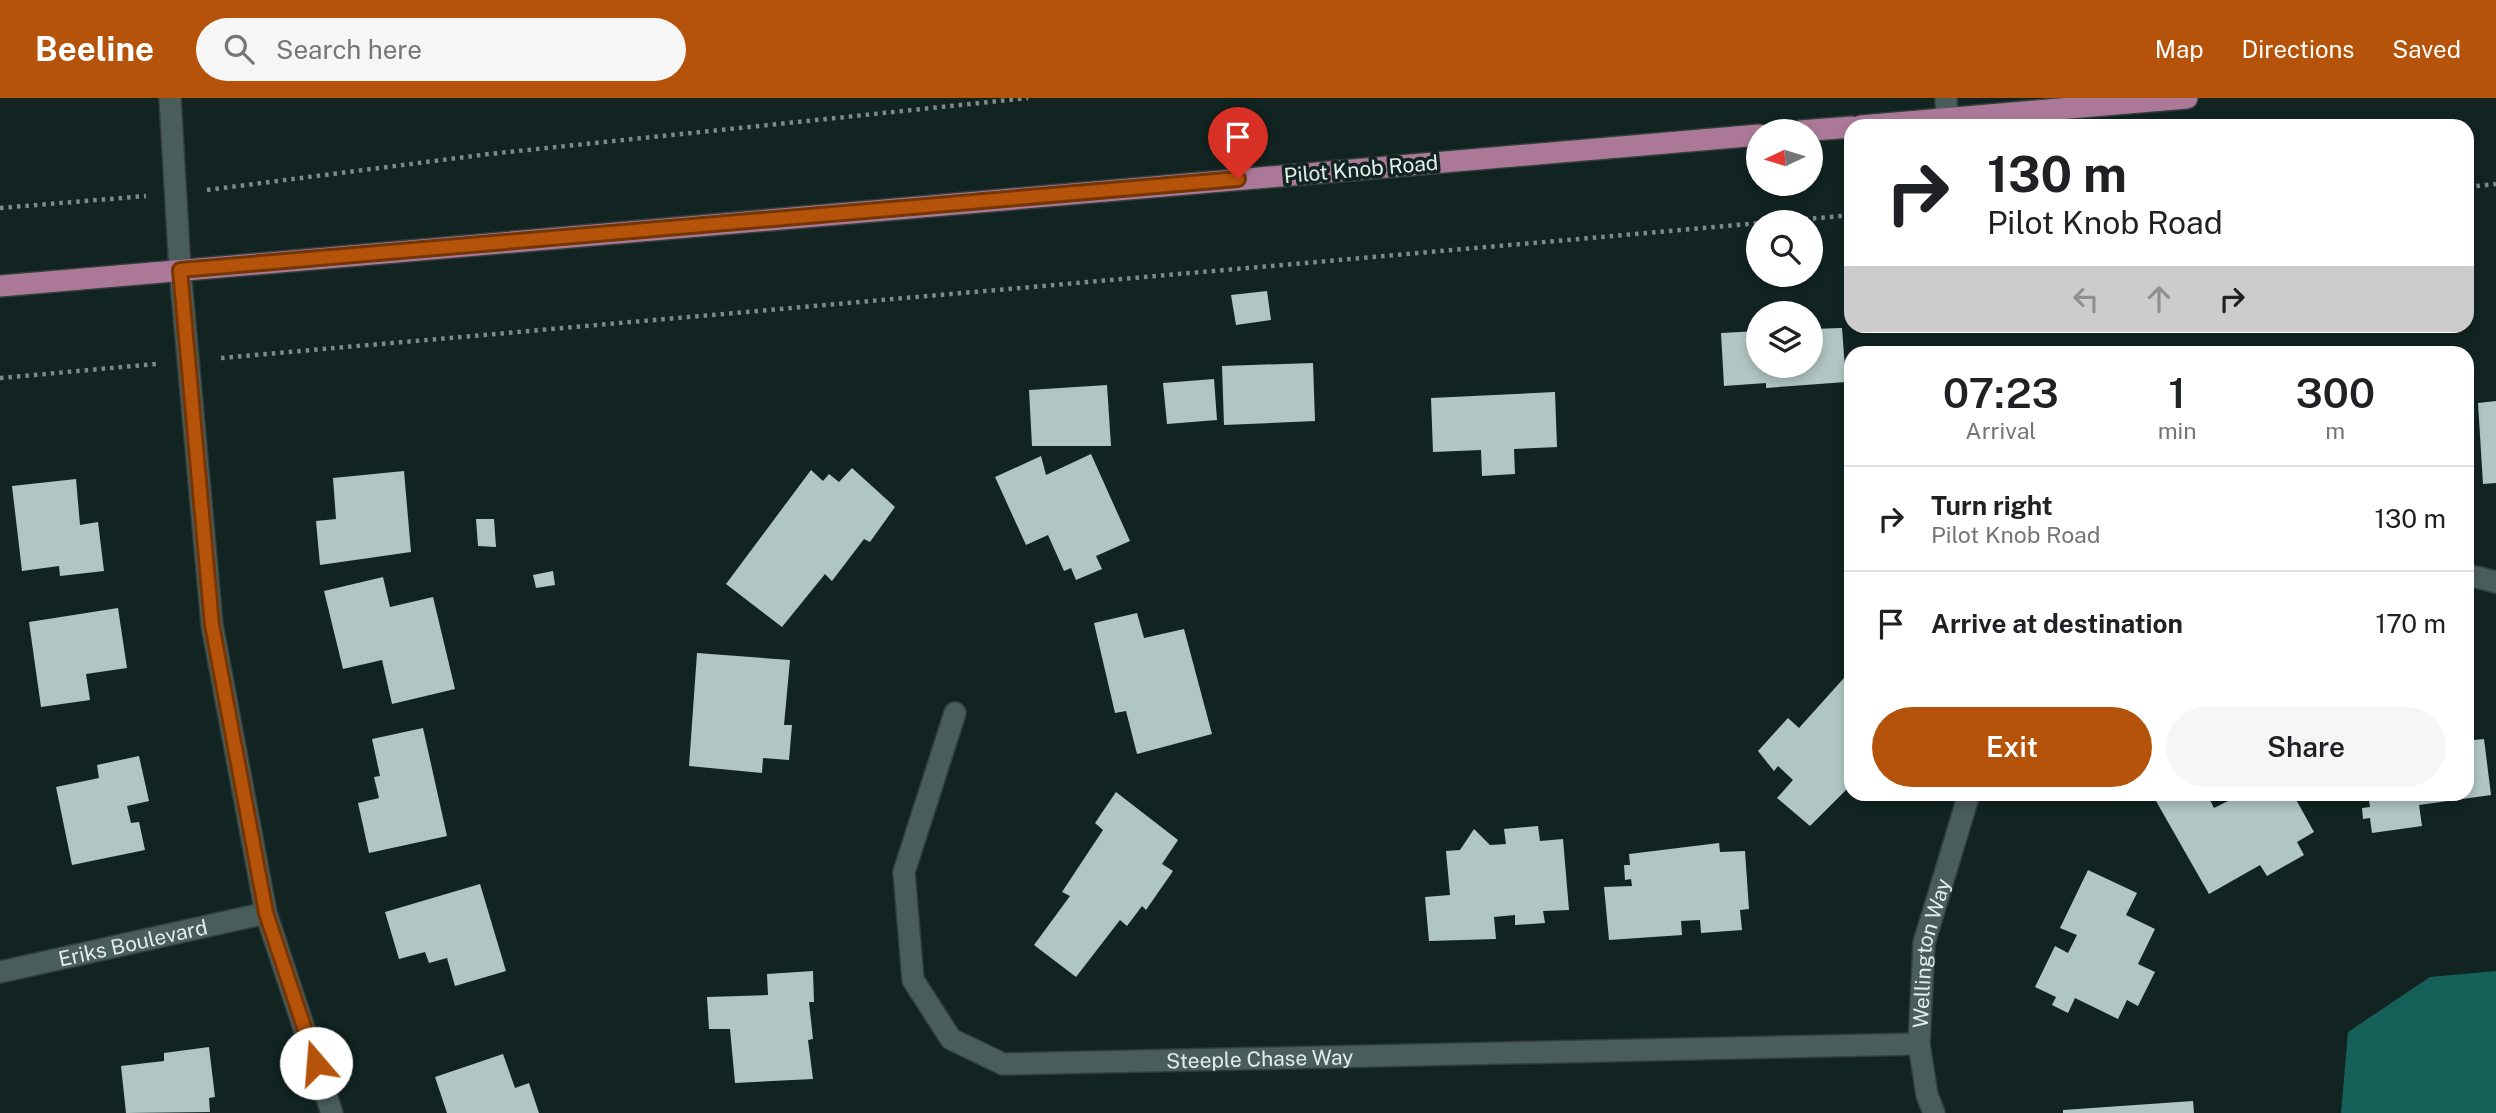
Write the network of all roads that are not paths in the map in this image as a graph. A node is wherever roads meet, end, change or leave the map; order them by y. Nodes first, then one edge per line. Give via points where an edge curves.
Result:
1 (170, 98) edge
2 (2187, 98) edge
3 (1946, 108) edge
4 (1894, 119) edge
5 (1844, 128) edge
6 (1824, 129) edge
7 (1746, 136) edge
8 (180, 270) junction
9 (0, 286) edge
10 (2474, 576) edge
11 (2496, 582) edge
12 (955, 713) dead end
13 (1967, 801) edge
14 (266, 913) junction
15 (0, 972) edge
16 (1919, 1044) junction
17 (332, 1113) edge
18 (1934, 1113) edge

1 - 8 street
2 - 3 main road
3 - 4 main road
5 - 6 main road
7 - 8 main road, Pilot Knob Road
8 - 9 main road, Pilot Knob Road
8 - 14 street via 212,625
10 - 11 street
12 - 16 street, Steeple Chase Way via 904,872 913,980 951,1039 1003,1064
13 - 16 street, Wellington Way via 1924,943
14 - 15 street, Eriks Boulevard
14 - 17 street
16 - 18 street, Wellington Way

